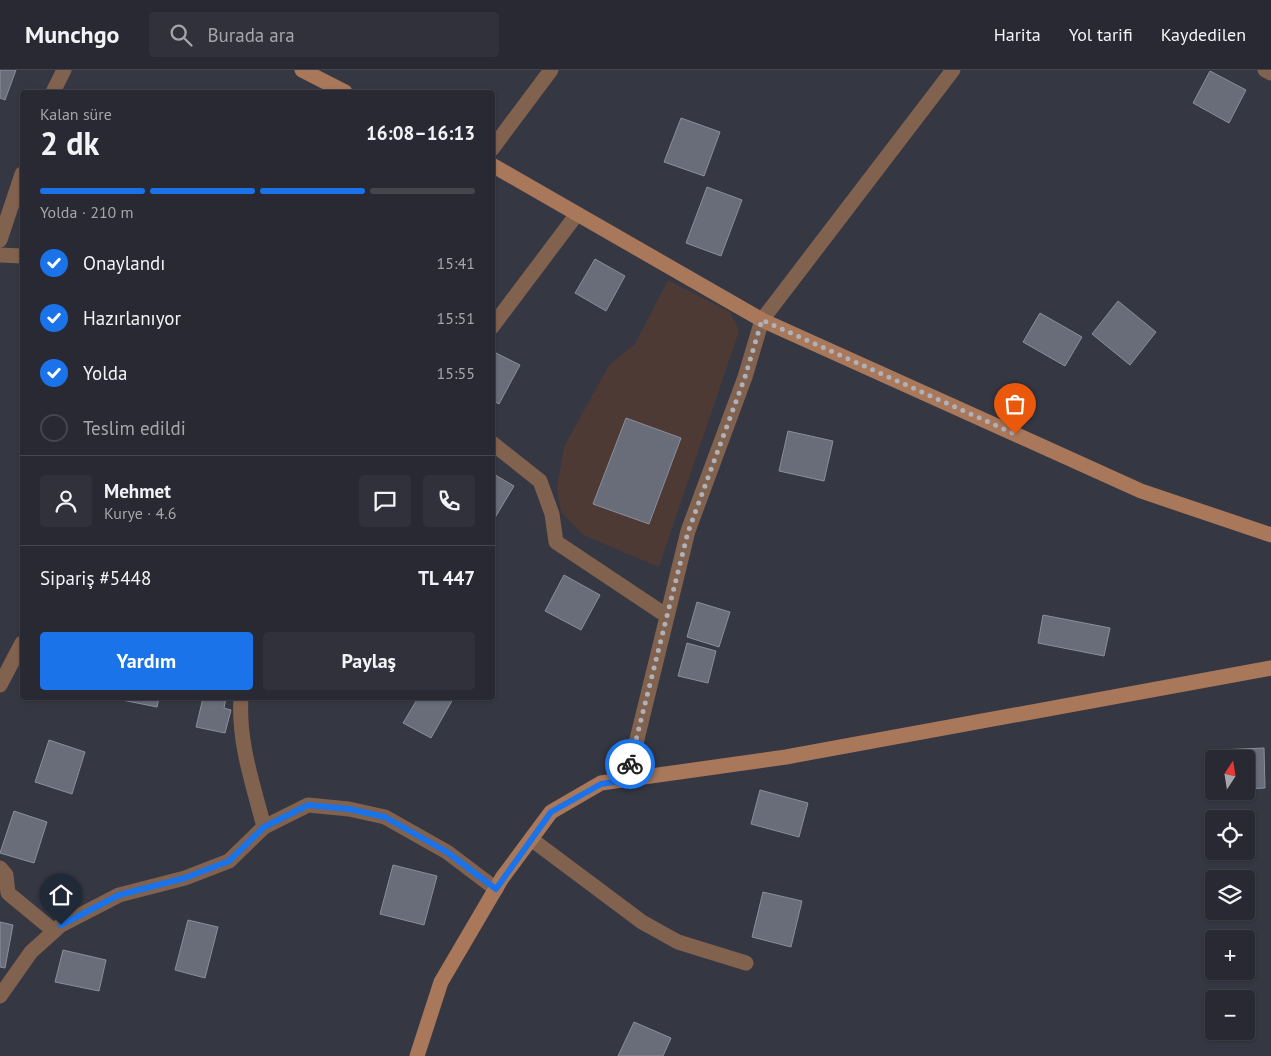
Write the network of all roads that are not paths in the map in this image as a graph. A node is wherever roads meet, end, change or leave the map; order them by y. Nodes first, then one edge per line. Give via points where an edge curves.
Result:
1 (64, 70) edge
2 (302, 70) edge
3 (551, 70) edge
4 (953, 70) edge
5 (1265, 70) edge
6 (1271, 73) edge
7 (55, 90) edge
8 (341, 90) edge
9 (495, 145) edge
10 (495, 167) edge
11 (20, 180) edge
12 (577, 214) junction
13 (0, 240) edge
14 (0, 255) edge
15 (20, 256) edge
16 (762, 320) junction
17 (495, 323) edge
18 (495, 445) edge
19 (1271, 535) edge
20 (667, 616) junction
21 (20, 647) edge
22 (1271, 668) edge
23 (0, 685) edge
24 (241, 700) edge
25 (626, 780) junction
26 (264, 827) junction
27 (531, 839) junction
28 (0, 868) edge
29 (496, 889) junction
30 (54, 931) junction
31 (746, 963) dead end
32 (0, 996) edge
33 (417, 1056) edge

1 - 7 street
2 - 8 street
3 - 9 street
4 - 16 street
5 - 6 street
10 - 12 street
11 - 13 street
12 - 16 street
12 - 17 street
14 - 15 street
16 - 19 street via 1141,491
16 - 20 street via 745,377 688,532
18 - 20 street via 540,481 552,514 556,542
20 - 25 street
21 - 23 street
22 - 25 street via 786,757
24 - 26 street via 239,718 243,748
25 - 27 street via 601,784 551,812
26 - 29 street via 308,805 385,817 447,852
26 - 30 street via 229,861 185,878 119,895
27 - 29 street
27 - 31 street via 642,922 678,942
28 - 30 street via 6,874 8,893
29 - 33 street via 441,982
30 - 32 street via 31,952

